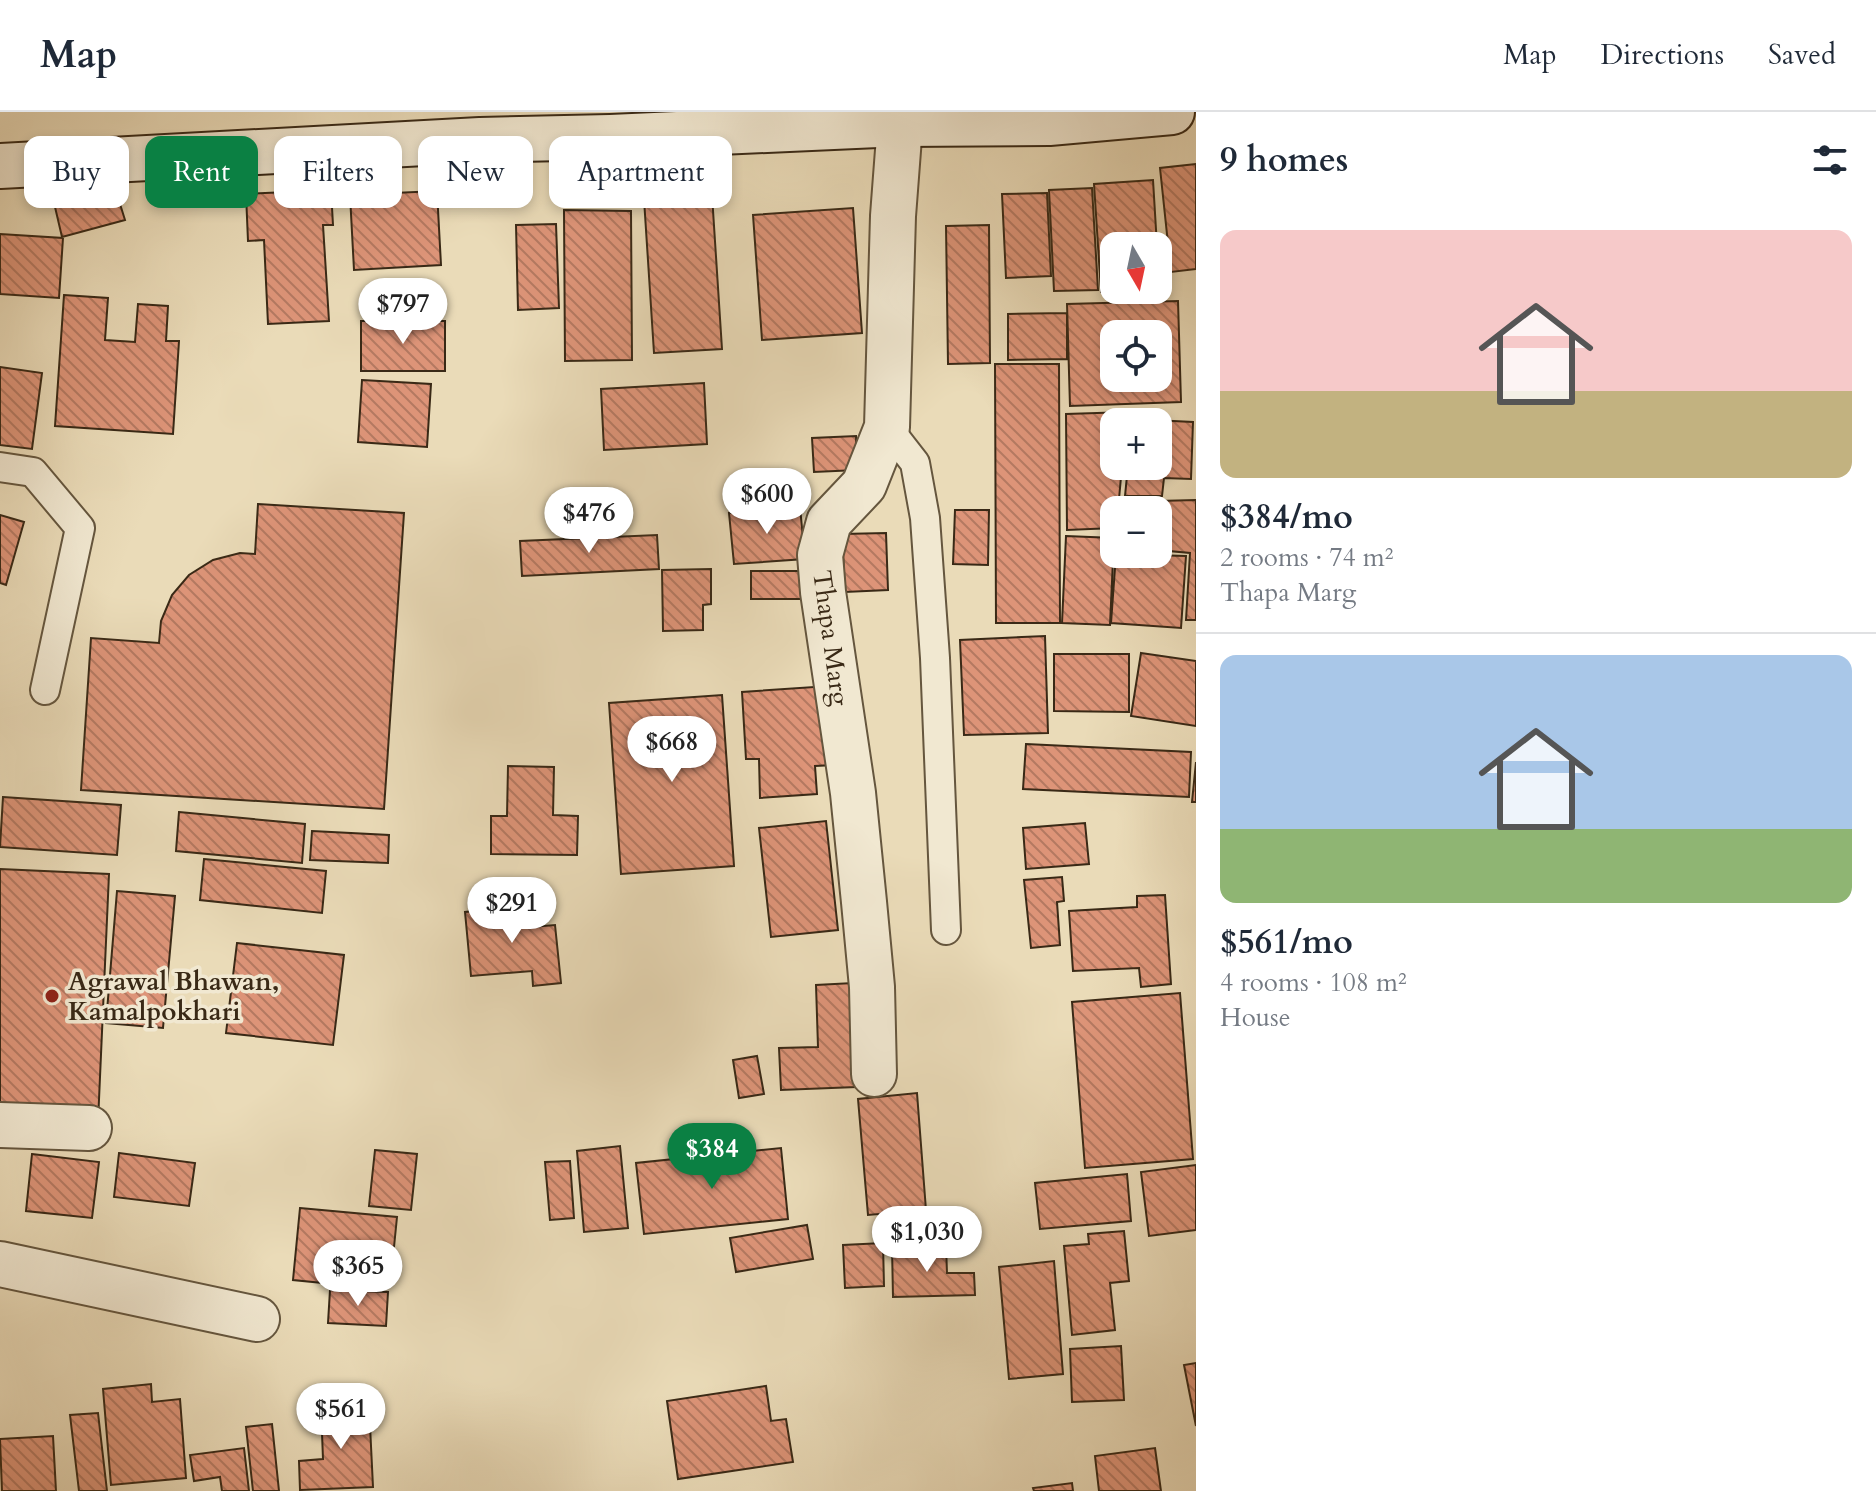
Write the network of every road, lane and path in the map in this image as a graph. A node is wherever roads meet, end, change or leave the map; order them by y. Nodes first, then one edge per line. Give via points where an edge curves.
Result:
1 (1172, 112) edge
2 (900, 124) junction
3 (614, 125) edge
4 (0, 166) edge
5 (887, 427) junction
6 (0, 467) edge
7 (45, 690) dead end
8 (946, 930) dead end
9 (874, 1074) dead end
10 (0, 1125) edge
11 (89, 1128) dead end
12 (0, 1264) edge
13 (257, 1319) dead end

1 - 2 street via 1049,123
2 - 3 street
2 - 5 street, Thapa Marg
3 - 4 street via 480,140
5 - 8 lane via 915,463 925,518
5 - 9 street, Thapa Marg via 864,485 829,522 820,555 863,887
6 - 7 lane via 33,472 80,528
10 - 11 street
12 - 13 street

